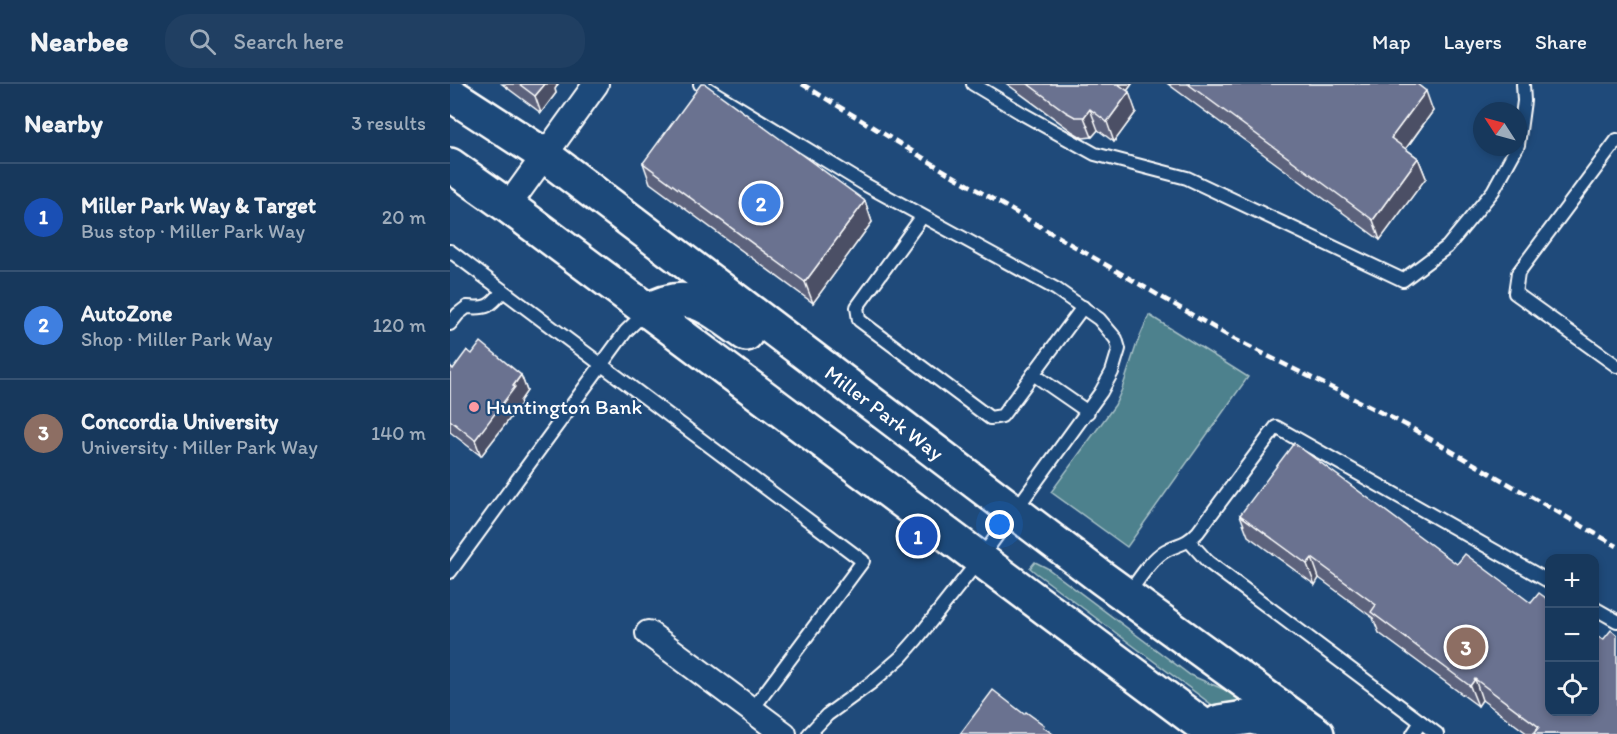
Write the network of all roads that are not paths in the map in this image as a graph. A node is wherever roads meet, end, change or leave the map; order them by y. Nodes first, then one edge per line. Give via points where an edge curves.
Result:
1 (596, 84) edge
2 (700, 84) edge
3 (973, 84) edge
4 (1523, 84) edge
5 (450, 94) edge
6 (1524, 102) edge
7 (450, 106) edge
8 (486, 118) junction
9 (1617, 140) edge
10 (544, 155) junction
11 (1512, 156) edge
12 (450, 165) edge
13 (508, 206) junction
14 (922, 217) junction
15 (451, 254) edge
16 (503, 291) junction
17 (1083, 307) junction
18 (647, 310) junction
19 (450, 324) edge
20 (602, 365) junction
21 (1617, 366) edge
22 (1033, 374) junction
23 (864, 397) junction
24 (1088, 412) junction
25 (1014, 511) junction
26 (1189, 542) junction
27 (980, 559) junction
28 (450, 572) edge
29 (1545, 579) edge
30 (1126, 596) junction
31 (1599, 611) edge
32 (1617, 621) edge
33 (648, 633) dead end
34 (752, 710) junction
35 (1422, 722) junction
36 (1211, 733) edge
37 (784, 734) edge
38 (809, 734) edge
39 (1284, 734) edge
40 (1317, 734) edge
41 (1413, 734) edge
42 (1437, 734) edge

1 - 10 street
2 - 14 lane
3 - 11 lane via 1095,153 1187,178 1402,280 1447,247 1493,191
4 - 6 lane
5 - 8 main road, Miller Park Way
7 - 8 main road
8 - 10 main road, Miller Park Way
9 - 21 lane via 1518,273 1515,293
10 - 13 street
10 - 23 main road, Miller Park Way
12 - 13 main road
13 - 18 main road
14 - 17 lane
14 - 22 lane via 857,307 859,321 990,418 1002,416
15 - 16 lane
16 - 19 lane via 483,308 467,307
16 - 20 lane
17 - 22 lane
17 - 24 lane via 1111,331 1119,350 1112,372
18 - 20 lane
18 - 23 main road via 677,298 692,300 789,360
18 - 27 main road
20 - 28 lane
20 - 34 lane via 863,561
22 - 24 lane
23 - 25 main road, Miller Park Way
24 - 25 lane
25 - 27 lane
25 - 30 main road, Miller Park Way
26 - 29 lane via 1276,427
26 - 30 lane via 1157,557
26 - 35 lane via 1208,562
27 - 36 main road
27 - 38 lane via 901,657 827,714
30 - 40 main road, Miller Park Way
31 - 32 lane
33 - 34 street
34 - 37 street
35 - 41 lane
35 - 42 lane
36 - 39 main road via 1219,722 1251,717 1268,721

